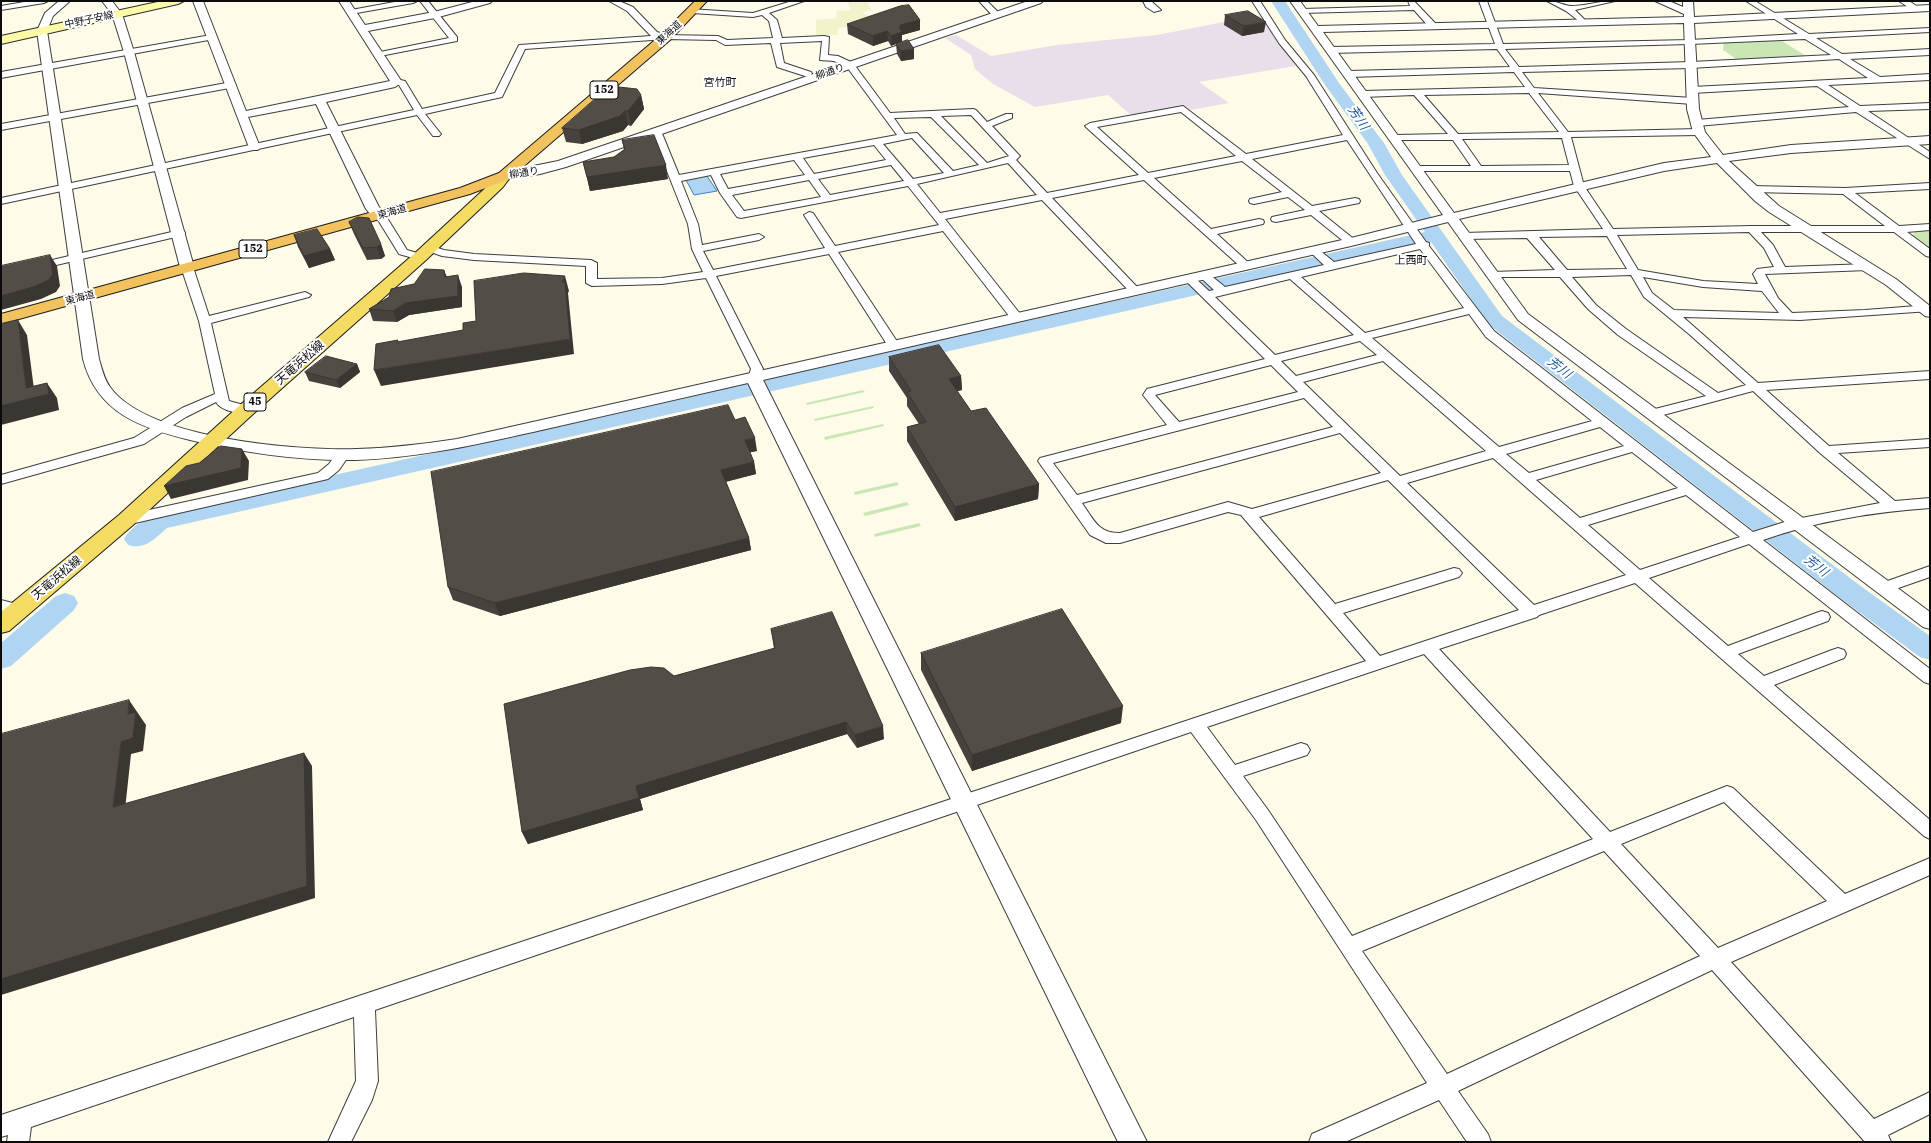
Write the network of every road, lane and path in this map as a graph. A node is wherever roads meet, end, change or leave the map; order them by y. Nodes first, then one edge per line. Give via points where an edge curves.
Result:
1 (44, 1) edge
2 (65, 1) edge
3 (108, 1) edge
4 (178, 1) edge
5 (198, 1) edge
6 (344, 1) edge
7 (413, 1) edge
8 (424, 1) edge
9 (487, 1) edge
10 (613, 1) edge
11 (701, 1) edge
12 (800, 1) edge
13 (983, 1) edge
14 (1024, 1) edge
15 (1038, 1) edge
16 (1147, 1) edge
17 (1256, 1) edge
18 (1410, 1) edge
19 (1483, 1) edge
20 (1551, 1) edge
21 (1611, 1) edge
22 (1660, 1) edge
23 (1750, 1) edge
24 (1903, 1) edge
25 (1299, 6) edge
26 (1, 8) edge
27 (1417, 8) junction
28 (1930, 8) edge
29 (1569, 9) junction
30 (1917, 9) junction
31 (1157, 10) dead end
32 (692, 11) junction
33 (1688, 11) edge
34 (350, 12) junction
35 (764, 12) junction
36 (994, 12) junction
37 (117, 14) junction
38 (434, 15) junction
39 (1774, 16) junction
40 (1584, 22) junction
41 (1493, 24) junction
42 (1433, 26) junction
43 (361, 29) junction
44 (1316, 29) junction
45 (1930, 30) edge
46 (42, 31) junction
47 (1808, 36) junction
48 (211, 37) junction
49 (666, 37) junction
50 (1779, 38) junction
51 (1, 40) edge
52 (776, 40) junction
53 (1690, 42) junction
54 (1790, 45) dead end
55 (1500, 46) junction
56 (1330, 50) junction
57 (129, 52) junction
58 (1802, 52) dead end
59 (1930, 52) edge
60 (378, 55) junction
61 (1841, 57) junction
62 (1813, 59) junction
63 (847, 63) junction
64 (1691, 65) junction
65 (48, 66) junction
66 (1517, 70) junction
67 (808, 74) junction
68 (1348, 74) junction
69 (1, 75) edge
70 (1930, 77) edge
71 (1878, 80) junction
72 (396, 82) junction
73 (1818, 83) junction
74 (232, 85) junction
75 (1531, 90) junction
76 (1418, 92) junction
77 (1363, 94) junction
78 (1692, 96) junction
79 (320, 100) junction
80 (144, 102) junction
81 (1930, 106) edge
82 (1857, 109) junction
83 (419, 112) junction
84 (934, 113) junction
85 (243, 115) junction
86 (888, 116) junction
87 (1009, 116) dead end
88 (55, 118) junction
89 (987, 125) junction
90 (1, 127) edge
91 (1698, 127) junction
92 (334, 130) junction
93 (656, 131) junction
94 (436, 134) dead end
95 (1566, 135) junction
96 (903, 137) junction
97 (1350, 137) junction
98 (1456, 137) junction
99 (1394, 138) junction
100 (1336, 140) junction
101 (1930, 140) edge
102 (1908, 141) junction
103 (876, 142) junction
104 (254, 147) junction
105 (1930, 156) edge
106 (797, 157) junction
107 (1362, 157) junction
108 (1244, 158) junction
109 (1719, 158) junction
110 (1010, 160) junction
111 (893, 162) junction
112 (985, 166) junction
113 (160, 167) junction
114 (1574, 168) junction
115 (1416, 169) junction
116 (1478, 169) junction
117 (714, 172) junction
118 (951, 175) junction
119 (504, 176) junction
120 (812, 177) junction
121 (1146, 177) junction
122 (675, 179) junction
123 (911, 183) junction
124 (1578, 186) junction
125 (1930, 186) edge
126 (65, 187) junction
127 (1751, 189) junction
128 (1845, 192) junction
129 (725, 193) junction
130 (1290, 194) junction
131 (1045, 197) junction
132 (828, 199) junction
133 (1, 201) edge
134 (1254, 201) dead end
135 (1355, 201) dead end
136 (1311, 211) junction
137 (380, 215) junction
138 (809, 215) dead end
139 (938, 218) junction
140 (1447, 219) junction
141 (1276, 220) dead end
142 (1259, 222) dead end
143 (1930, 227) edge
144 (946, 228) junction
145 (1802, 228) junction
146 (1752, 229) junction
147 (1898, 229) junction
148 (1610, 232) junction
149 (180, 233) junction
150 (1209, 233) junction
151 (1530, 234) junction
152 (1417, 235) junction
153 (1464, 236) junction
154 (759, 237) dead end
155 (1351, 242) junction
156 (697, 249) junction
157 (830, 250) junction
158 (424, 252) junction
159 (1930, 254) edge
160 (76, 258) junction
161 (1324, 259) junction
162 (1246, 266) junction
163 (187, 267) junction
164 (1868, 267) junction
165 (1782, 271) junction
166 (1633, 272) junction
167 (1562, 273) junction
168 (710, 274) junction
169 (1, 275) edge
170 (1292, 275) junction
171 (1492, 275) junction
172 (1207, 286) junction
173 (1766, 288) junction
174 (1135, 291) junction
175 (305, 295) dead end
176 (82, 297) junction
177 (1471, 310) junction
178 (1928, 310) edge
179 (1669, 313) junction
180 (1788, 316) junction
181 (1017, 318) junction
182 (1, 319) edge
183 (205, 321) junction
184 (1362, 337) junction
185 (894, 346) junction
186 (1385, 357) junction
187 (1274, 360) junction
188 (1930, 375) edge
189 (1294, 380) junction
190 (757, 384) junction
191 (1755, 387) junction
192 (1308, 394) junction
193 (221, 396) junction
194 (1716, 397) junction
195 (246, 410) junction
196 (1652, 414) junction
197 (1602, 422) junction
198 (1176, 427) junction
199 (162, 428) junction
200 (1344, 428) junction
201 (212, 441) junction
202 (1930, 443) edge
203 (1634, 447) junction
204 (1825, 450) junction
205 (1495, 453) junction
206 (343, 454) junction
207 (1394, 478) junction
208 (1525, 479) junction
209 (1, 480) edge
210 (1689, 489) junction
211 (1073, 501) junction
212 (1930, 503) edge
213 (1891, 505) junction
214 (1249, 515) junction
215 (126, 520) junction
216 (1576, 524) junction
217 (1794, 525) junction
218 (1755, 538) junction
219 (1930, 571) edge
220 (1454, 573) dead end
221 (1637, 578) junction
222 (1884, 588) junction
223 (10, 608) edge
224 (1332, 611) junction
225 (1532, 613) junction
226 (1822, 617) dead end
227 (1930, 622) edge
228 (1, 625) edge
229 (1427, 646) junction
230 (1725, 653) junction
231 (1838, 654) dead end
232 (1377, 663) junction
233 (1930, 678) edge
234 (1761, 684) junction
235 (1195, 724) junction
236 (1302, 750) dead end
237 (1231, 773) junction
238 (964, 803) junction
239 (1930, 831) edge
240 (1607, 841) junction
241 (1930, 866) edge
242 (1843, 904) junction
243 (1348, 947) junction
244 (1715, 959) junction
245 (364, 1004) junction
246 (1443, 1087) junction
247 (1930, 1103) edge
248 (21, 1119) junction
249 (1, 1126) edge
250 (1875, 1137) edge
251 (18, 1142) edge
252 (339, 1142) edge
253 (1133, 1142) edge
254 (1320, 1142) edge
255 (1480, 1142) edge

1 - 26 street
2 - 46 street via 49,15
3 - 37 street
4 - 37 main road, 中野子安線
5 - 48 street
6 - 34 street
7 - 34 street
8 - 38 street
9 - 38 street
10 - 49 street via 630,9 654,34
11 - 32 highway, 東海道 / 152
12 - 35 street
13 - 36 street
14 - 36 street, 柳通り
15 - 63 street, 柳通り
16 - 31 street
17 - 97 street via 1282,41 1310,75
18 - 27 street
19 - 41 street
20 - 29 street
21 - 29 street
22 - 33 street
23 - 39 street
24 - 30 street
25 - 27 street
25 - 44 street
27 - 42 street
28 - 30 street
29 - 40 street
30 - 39 street
32 - 35 street via 753,15
32 - 49 highway, 東海道 / 152
33 - 39 street
33 - 40 street
33 - 53 street
34 - 43 street
35 - 52 street via 772,20
36 - 63 street, 柳通り
37 - 46 main road, 中野子安線
37 - 57 street
38 - 43 street
38 - 60 street via 454,39
39 - 47 street
40 - 41 street
41 - 42 street
41 - 55 street
42 - 44 street
43 - 60 street
44 - 56 street
45 - 47 street
46 - 51 main road, 中野子安線
46 - 65 street
47 - 50 street
47 - 61 street
48 - 57 street
48 - 74 street
49 - 52 street via 718,38 725,43
49 - 83 street via 522,48 499,95
49 - 119 highway, 東海道 / 152
50 - 53 street
50 - 54 street
52 - 63 street via 824,38 826,39 823,58 835,58
52 - 67 street via 780,65
53 - 55 street
53 - 64 street
55 - 56 street
55 - 66 street
56 - 68 street
57 - 65 street
57 - 80 street
58 - 62 street
59 - 61 street
60 - 72 street
61 - 62 street
61 - 71 street
62 - 64 street
63 - 67 street, 柳通り
63 - 86 street
63 - 93 street, 柳通り
64 - 66 street
64 - 78 street
65 - 69 street
65 - 88 street
66 - 68 street
66 - 75 street
67 - 119 street, 柳通り
68 - 77 street
70 - 71 street
71 - 73 street
72 - 79 street
72 - 83 street via 402,83
73 - 78 street
73 - 82 street
74 - 80 street
74 - 85 street
75 - 76 street
75 - 78 street
75 - 95 street
76 - 77 street
76 - 98 street
77 - 99 street
78 - 91 street
79 - 85 street
79 - 92 street
80 - 88 street
80 - 113 street
81 - 82 street
82 - 91 street
82 - 102 street
83 - 92 street
83 - 94 street
84 - 86 street
84 - 89 street via 969,111
84 - 112 street
85 - 104 street
86 - 96 street
87 - 89 street
88 - 90 street
88 - 126 street
89 - 110 street via 1015,154
91 - 95 street
91 - 109 street
92 - 104 street
92 - 137 street via 373,209
93 - 119 street, 柳通り via 540,170
93 - 122 street
95 - 98 street
95 - 114 street
96 - 103 street
96 - 118 street via 914,135
97 - 100 street
97 - 107 street
98 - 99 street
98 - 116 street
99 - 115 street
100 - 107 street
100 - 108 street
101 - 102 street
102 - 105 street
102 - 109 street via 1797,148
103 - 106 street
103 - 111 street
104 - 113 street
106 - 117 street
106 - 120 street
107 - 152 street
108 - 121 street
108 - 121 street via 1183,109 1090,126
108 - 130 street
109 - 124 street
109 - 127 street
110 - 112 street
110 - 131 street
111 - 120 street
111 - 123 street
112 - 118 street
113 - 126 street
113 - 149 street
114 - 116 street
114 - 124 street
115 - 116 street
115 - 140 street
117 - 122 street
117 - 129 street
118 - 123 street
119 - 137 highway, 東海道 / 152
119 - 158 main road, 天竜浜松線 / 45
120 - 129 street
120 - 132 street
121 - 131 street
121 - 150 street
122 - 156 street via 693,224
123 - 132 street
123 - 139 street
124 - 140 street
124 - 148 street
125 - 128 street
126 - 133 street
126 - 160 street
127 - 128 street
127 - 145 street
128 - 147 street
129 - 132 street via 741,215
130 - 134 street
130 - 136 street
131 - 139 street
131 - 174 street
135 - 136 street
136 - 141 street
136 - 155 street
137 - 158 street via 403,252
137 - 163 highway, 東海道 / 152
138 - 157 street
139 - 144 street
140 - 152 street
140 - 153 street
142 - 150 street
143 - 147 street
144 - 157 street
144 - 181 street
145 - 146 street
145 - 147 street
145 - 164 street
146 - 148 street
146 - 165 street via 1769,247
147 - 159 street
148 - 151 street
148 - 166 street
149 - 160 street
149 - 163 street
150 - 162 street
151 - 153 street
151 - 167 street
152 - 155 street
152 - 161 street
152 - 177 street
153 - 171 street
154 - 156 street
155 - 161 street
156 - 168 street
157 - 168 street
157 - 185 street
158 - 168 street via 591,263 592,283 662,281
158 - 195 main road, 天竜浜松線 / 45
160 - 169 street
160 - 176 street
161 - 162 street
161 - 170 street
162 - 172 street
163 - 176 highway, 東海道 / 152
163 - 183 street
164 - 165 street
164 - 178 street
165 - 173 street via 1759,272
166 - 167 street
166 - 173 street via 1703,284
166 - 179 street via 1648,295
167 - 171 street
167 - 194 street via 1592,307 1622,332
168 - 190 street via 757,369
170 - 172 street
170 - 184 street
171 - 196 street via 1523,317
172 - 174 street
172 - 187 street
173 - 180 street
174 - 181 street
175 - 183 street
176 - 182 highway, 東海道 / 152
176 - 199 street via 92,367 100,386 118,405
177 - 184 street
177 - 197 street via 1482,326 1498,341
178 - 180 street
179 - 180 street via 1720,317
179 - 191 street via 1693,331
181 - 185 street
183 - 193 street
184 - 186 street
184 - 187 street
185 - 190 street
186 - 189 street
186 - 205 street
187 - 189 street
187 - 198 street via 1151,392 1151,398
188 - 191 street
189 - 192 street
190 - 206 street via 439,447 401,452
190 - 238 street
191 - 194 street
191 - 204 street
192 - 198 street
192 - 200 street
193 - 195 street via 223,403 228,407
193 - 199 street via 200,403
194 - 196 street
195 - 201 main road, 天竜浜松線 / 45
196 - 217 street
197 - 203 street
197 - 205 street
198 - 211 street via 1045,461
199 - 201 street
199 - 209 street via 139,441
200 - 207 street
200 - 211 street
201 - 206 street via 291,453
201 - 215 main road, 天竜浜松線 / 45
202 - 204 street
203 - 208 street
203 - 210 street
204 - 213 street
205 - 207 street
205 - 208 street
206 - 215 street via 334,467 323,476
207 - 214 street
207 - 225 street
208 - 216 street
210 - 216 street
210 - 218 street
211 - 214 street via 1095,532 1100,536 1114,539 1228,507 1246,511
212 - 213 street
213 - 217 street
214 - 224 street
215 - 223 main road, 天竜浜松線 / 45
216 - 221 street
217 - 218 street
217 - 222 street
218 - 221 street
218 - 233 street
219 - 222 street
220 - 224 street
221 - 225 street
221 - 230 street
222 - 227 street
223 - 228 main road, 天竜浜松線 / 45
224 - 232 street
225 - 229 street
226 - 230 street
229 - 232 street
229 - 240 street
230 - 234 street
231 - 234 street
232 - 235 street
234 - 239 street
235 - 237 street
235 - 238 street
236 - 237 street
237 - 243 street via 1262,815
238 - 245 street
238 - 253 street
240 - 242 street via 1727,793
240 - 243 street
240 - 244 street
241 - 242 street
242 - 244 street
243 - 246 street
244 - 246 street
244 - 250 street
245 - 248 street
245 - 252 street via 367,1081
246 - 254 street
246 - 255 street
247 - 250 street
248 - 249 street
248 - 251 street

